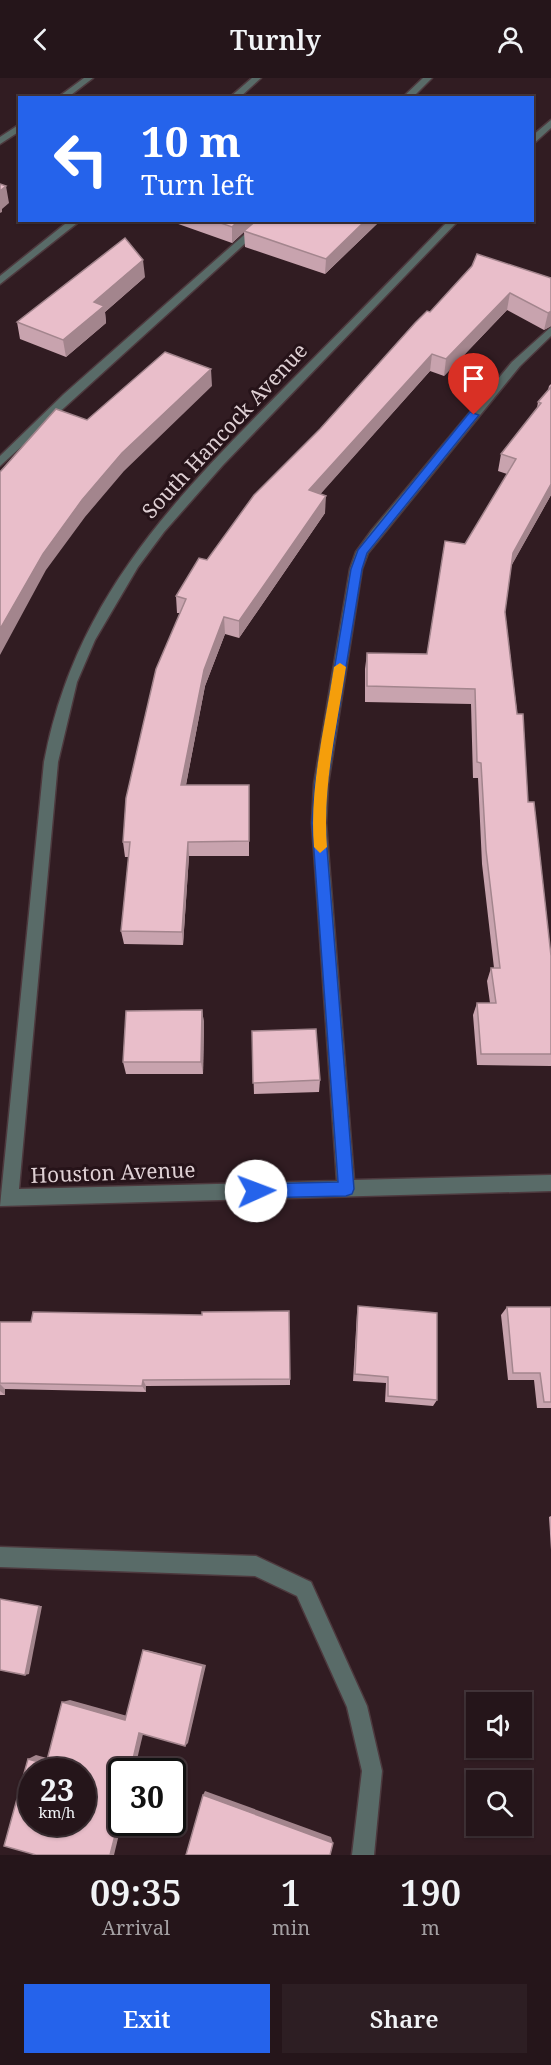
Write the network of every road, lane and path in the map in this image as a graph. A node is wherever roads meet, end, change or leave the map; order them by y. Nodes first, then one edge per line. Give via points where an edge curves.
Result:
1 (89, 78) edge
2 (257, 78) edge
3 (428, 78) edge
4 (64, 96) edge
5 (235, 96) edge
6 (408, 96) edge
7 (551, 123) edge
8 (18, 128) edge
9 (534, 140) edge
10 (0, 141) edge
11 (74, 222) edge
12 (265, 222) edge
13 (453, 222) edge
14 (0, 281) edge
15 (551, 330) edge
16 (0, 462) edge
17 (551, 1183) edge
18 (346, 1189) junction
19 (5, 1198) edge
20 (0, 1557) edge
21 (363, 1855) edge

1 - 4 street
2 - 5 street
3 - 6 street
7 - 9 street
8 - 10 street
11 - 14 street
12 - 16 street via 46,416
13 - 19 street, South Hancock Avenue via 194,487 137,556 87,644 59,725 47,794
15 - 18 street via 516,364 376,533 362,552 356,569 318,823
17 - 18 street, Houston Avenue
18 - 19 street, Houston Avenue
20 - 21 street via 256,1566 304,1589 357,1706 372,1771

